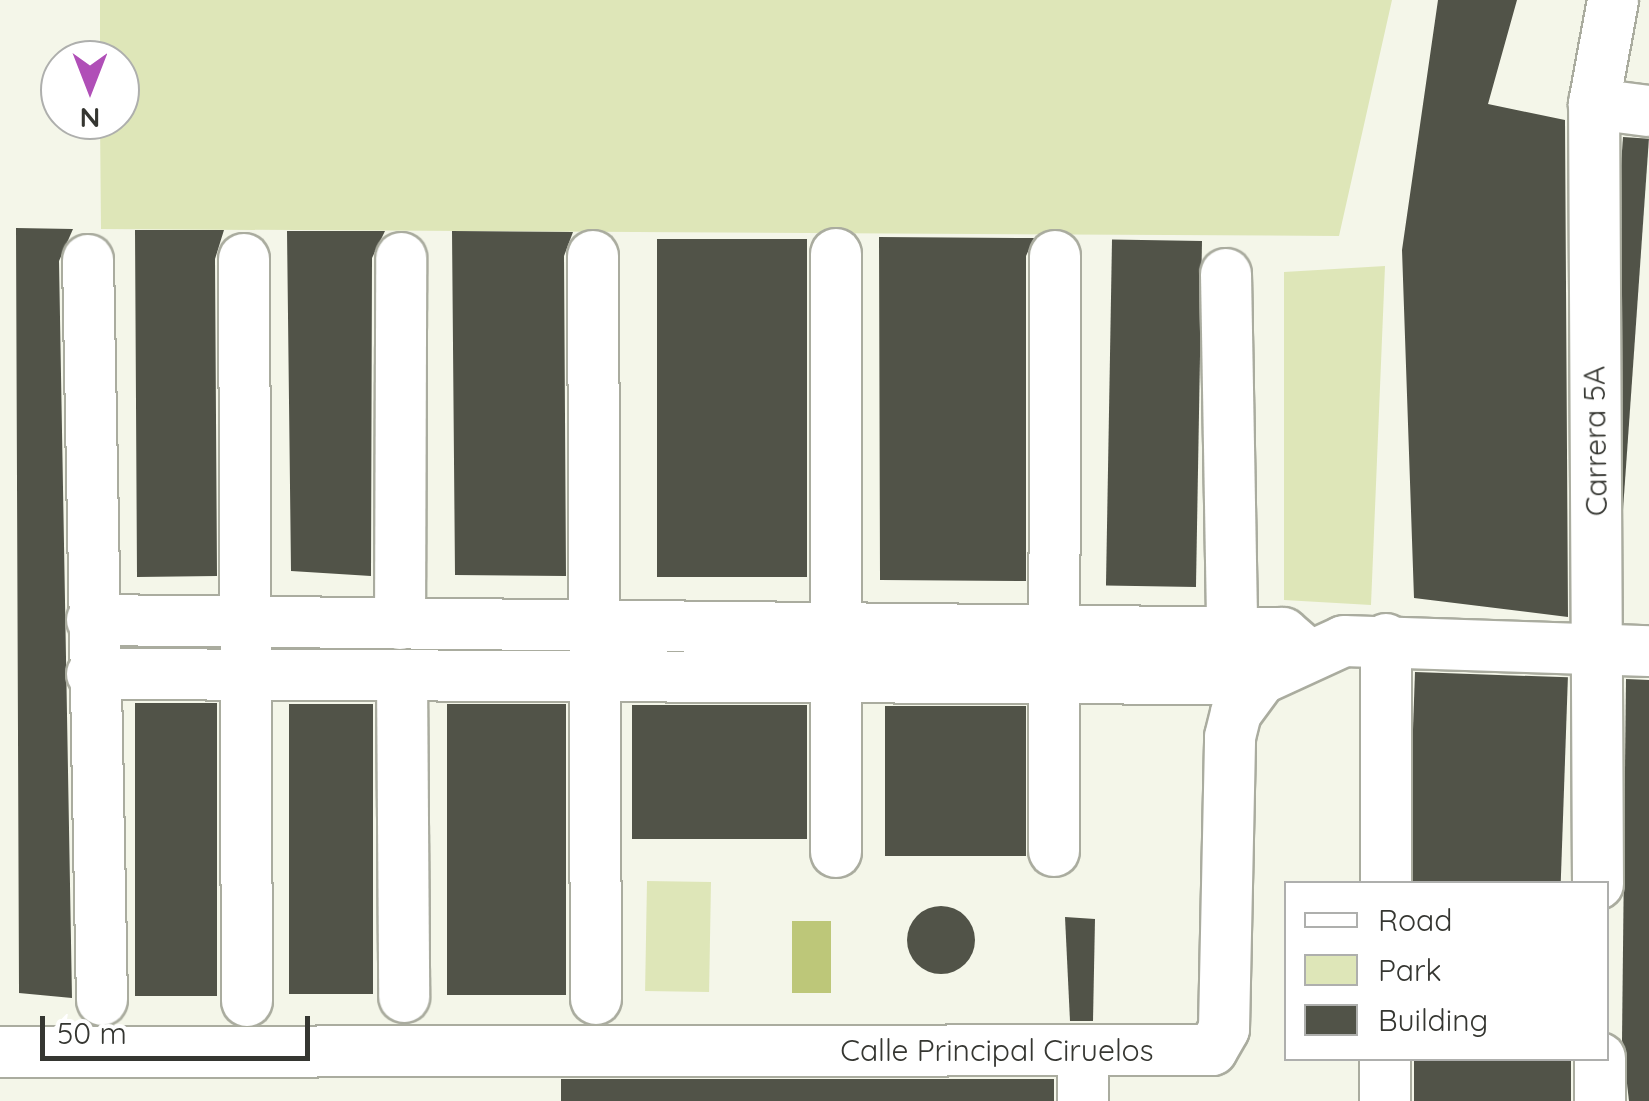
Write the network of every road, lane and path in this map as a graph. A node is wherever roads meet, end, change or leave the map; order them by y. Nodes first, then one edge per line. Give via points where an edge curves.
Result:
1 (1613, 0) edge
2 (1594, 104) junction
3 (1649, 111) edge
4 (836, 254) dead end
5 (593, 256) dead end
6 (1054, 256) dead end
7 (401, 258) dead end
8 (244, 259) dead end
9 (88, 260) dead end
10 (1226, 274) dead end
11 (92, 620) junction
12 (246, 624) junction
13 (400, 624) junction
14 (1054, 632) junction
15 (1386, 639) junction
16 (1596, 643) junction
17 (1649, 651) edge
18 (591, 653) junction
19 (836, 655) junction
20 (1231, 656) junction
21 (92, 674) junction
22 (246, 674) junction
23 (402, 678) junction
24 (1055, 681) junction
25 (1054, 851) dead end
26 (836, 852) dead end
27 (1386, 881) edge
28 (1598, 881) edge
29 (404, 997) dead end
30 (596, 999) dead end
31 (102, 1000) dead end
32 (247, 1000) dead end
33 (1082, 1050) junction
34 (0, 1052) edge
35 (1385, 1061) edge
36 (1600, 1061) edge
37 (1083, 1101) edge
38 (1385, 1101) edge
39 (1600, 1101) edge

1 - 2 street, Carrera 5A
2 - 3 street
2 - 16 street, Carrera 5A
4 - 19 street
5 - 18 street
6 - 14 street
7 - 13 street
8 - 12 street
9 - 11 street
10 - 20 street
11 - 12 street
11 - 21 street
12 - 13 street
12 - 22 street
13 - 18 street
13 - 23 street via 420,636 424,650 420,666
14 - 19 street
14 - 20 street
14 - 24 street
15 - 16 street
15 - 20 street via 1306,653 1283,632
15 - 27 street
16 - 17 street
16 - 28 street, Carrera 5A
18 - 19 street
18 - 23 street
18 - 30 street
19 - 24 street
19 - 26 street
20 - 24 street
20 - 33 street, Calle Principal Ciruelos via 1236,713 1230,737 1224,1029 1212,1050
21 - 22 street
21 - 31 street
22 - 23 street
22 - 32 street
23 - 29 street
24 - 25 street
33 - 34 street, Calle Principal Ciruelos
33 - 37 street
35 - 38 street
36 - 39 street

